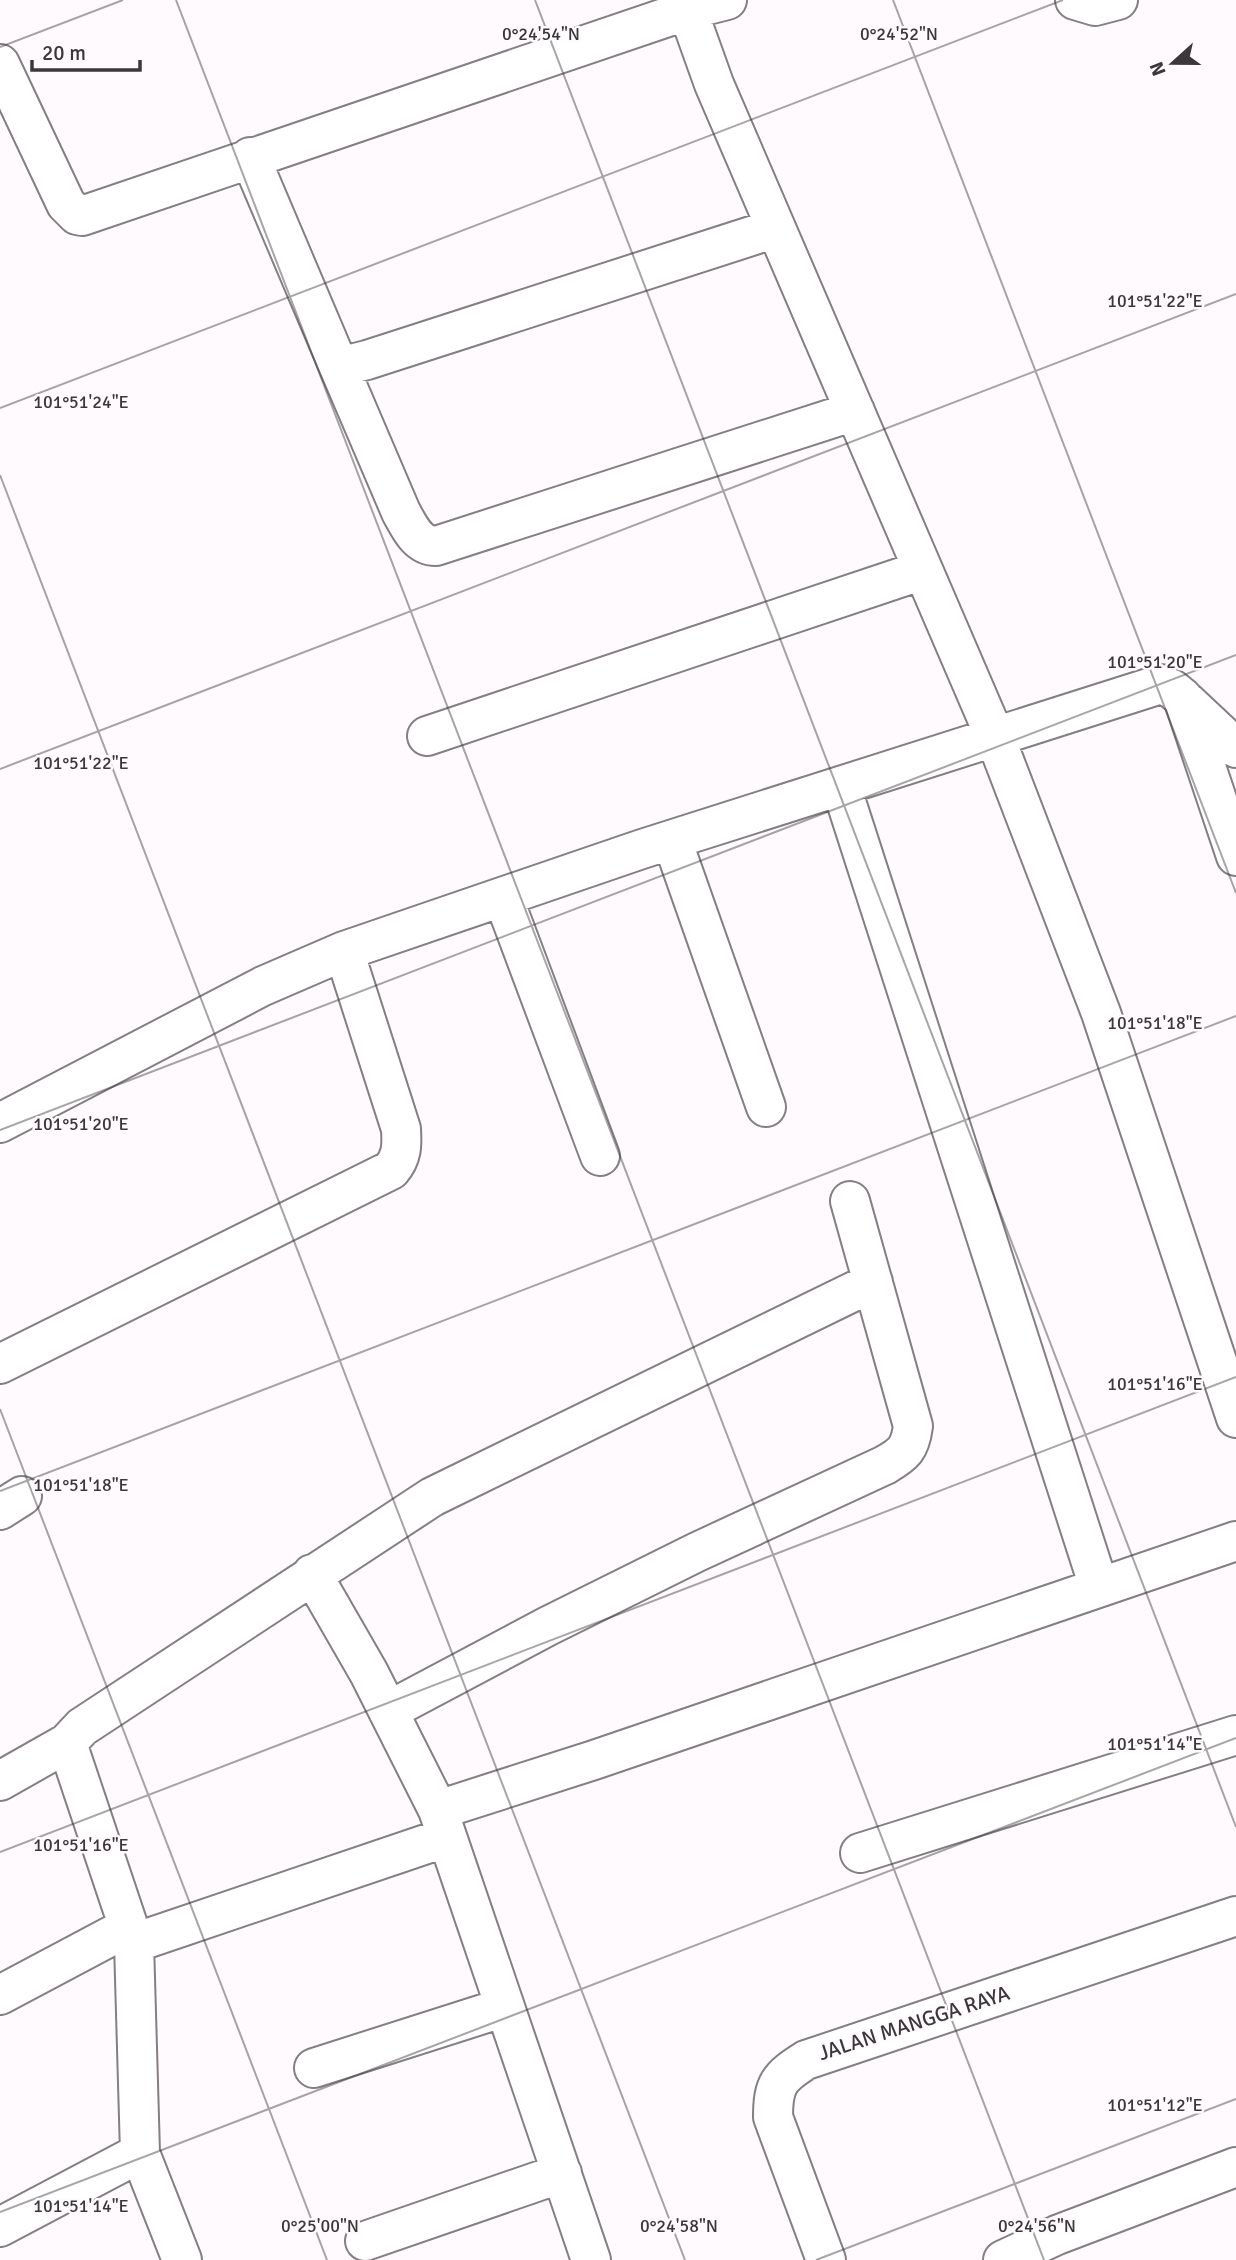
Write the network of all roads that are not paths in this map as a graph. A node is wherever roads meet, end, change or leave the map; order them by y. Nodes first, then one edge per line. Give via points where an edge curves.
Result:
1 (727, 0) edge
2 (1074, 0) edge
3 (1118, 0) edge
4 (686, 5) edge
5 (0, 64) edge
6 (250, 157) junction
7 (776, 228) junction
8 (339, 367) junction
9 (855, 411) junction
10 (923, 570) junction
11 (1183, 698) junction
12 (427, 736) dead end
13 (995, 737) junction
14 (1236, 748) edge
15 (841, 786) junction
16 (672, 840) junction
17 (1236, 856) edge
18 (503, 897) junction
19 (344, 951) junction
20 (766, 1107) dead end
21 (0, 1123) edge
22 (600, 1156) dead end
23 (850, 1201) dead end
24 (873, 1282) junction
25 (0, 1364) edge
26 (1236, 1418) edge
27 (1236, 1541) edge
28 (312, 1574) junction
29 (1099, 1587) junction
30 (388, 1711) junction
31 (1236, 1735) edge
32 (67, 1743) junction
33 (0, 1781) edge
34 (442, 1824) junction
35 (860, 1853) dead end
36 (1236, 1916) edge
37 (131, 1935) junction
38 (0, 1995) edge
39 (505, 2007) junction
40 (314, 2068) dead end
41 (140, 2153) junction
42 (1236, 2167) edge
43 (562, 2173) junction
44 (0, 2227) edge
45 (365, 2241) dead end
46 (1063, 2247) edge
47 (182, 2260) edge
48 (591, 2260) edge
49 (826, 2260) edge
50 (1003, 2260) edge

1 - 4 street
2 - 3 street via 1095,6
4 - 6 street
4 - 7 street via 714,84
5 - 6 street via 66,204 77,215
6 - 8 street
7 - 8 street
7 - 9 street
8 - 9 street via 401,512 429,546
9 - 10 street
10 - 12 street
10 - 13 street
11 - 13 street via 1161,684
11 - 14 street
11 - 17 street
13 - 15 street
13 - 26 street via 1101,1013
15 - 16 street
15 - 29 street
16 - 18 street
16 - 20 street
18 - 19 street
18 - 22 street
19 - 21 street via 263,986
19 - 25 street via 401,1129 402,1147 391,1170
23 - 24 street
24 - 28 street via 432,1496
24 - 30 street via 913,1426 906,1451 548,1626
27 - 29 street
28 - 30 street
28 - 32 street via 82,1727
29 - 34 street via 594,1760
30 - 34 street
31 - 35 street
32 - 33 street
32 - 37 street
34 - 37 street
34 - 39 street
36 - 49 street, JALAN MANGGA RAYA via 806,2060 788,2071 777,2083 773,2117
37 - 38 street
37 - 41 street
39 - 40 street
39 - 43 street
41 - 44 street
41 - 47 street
42 - 46 street
43 - 45 street
43 - 48 street
46 - 50 street

